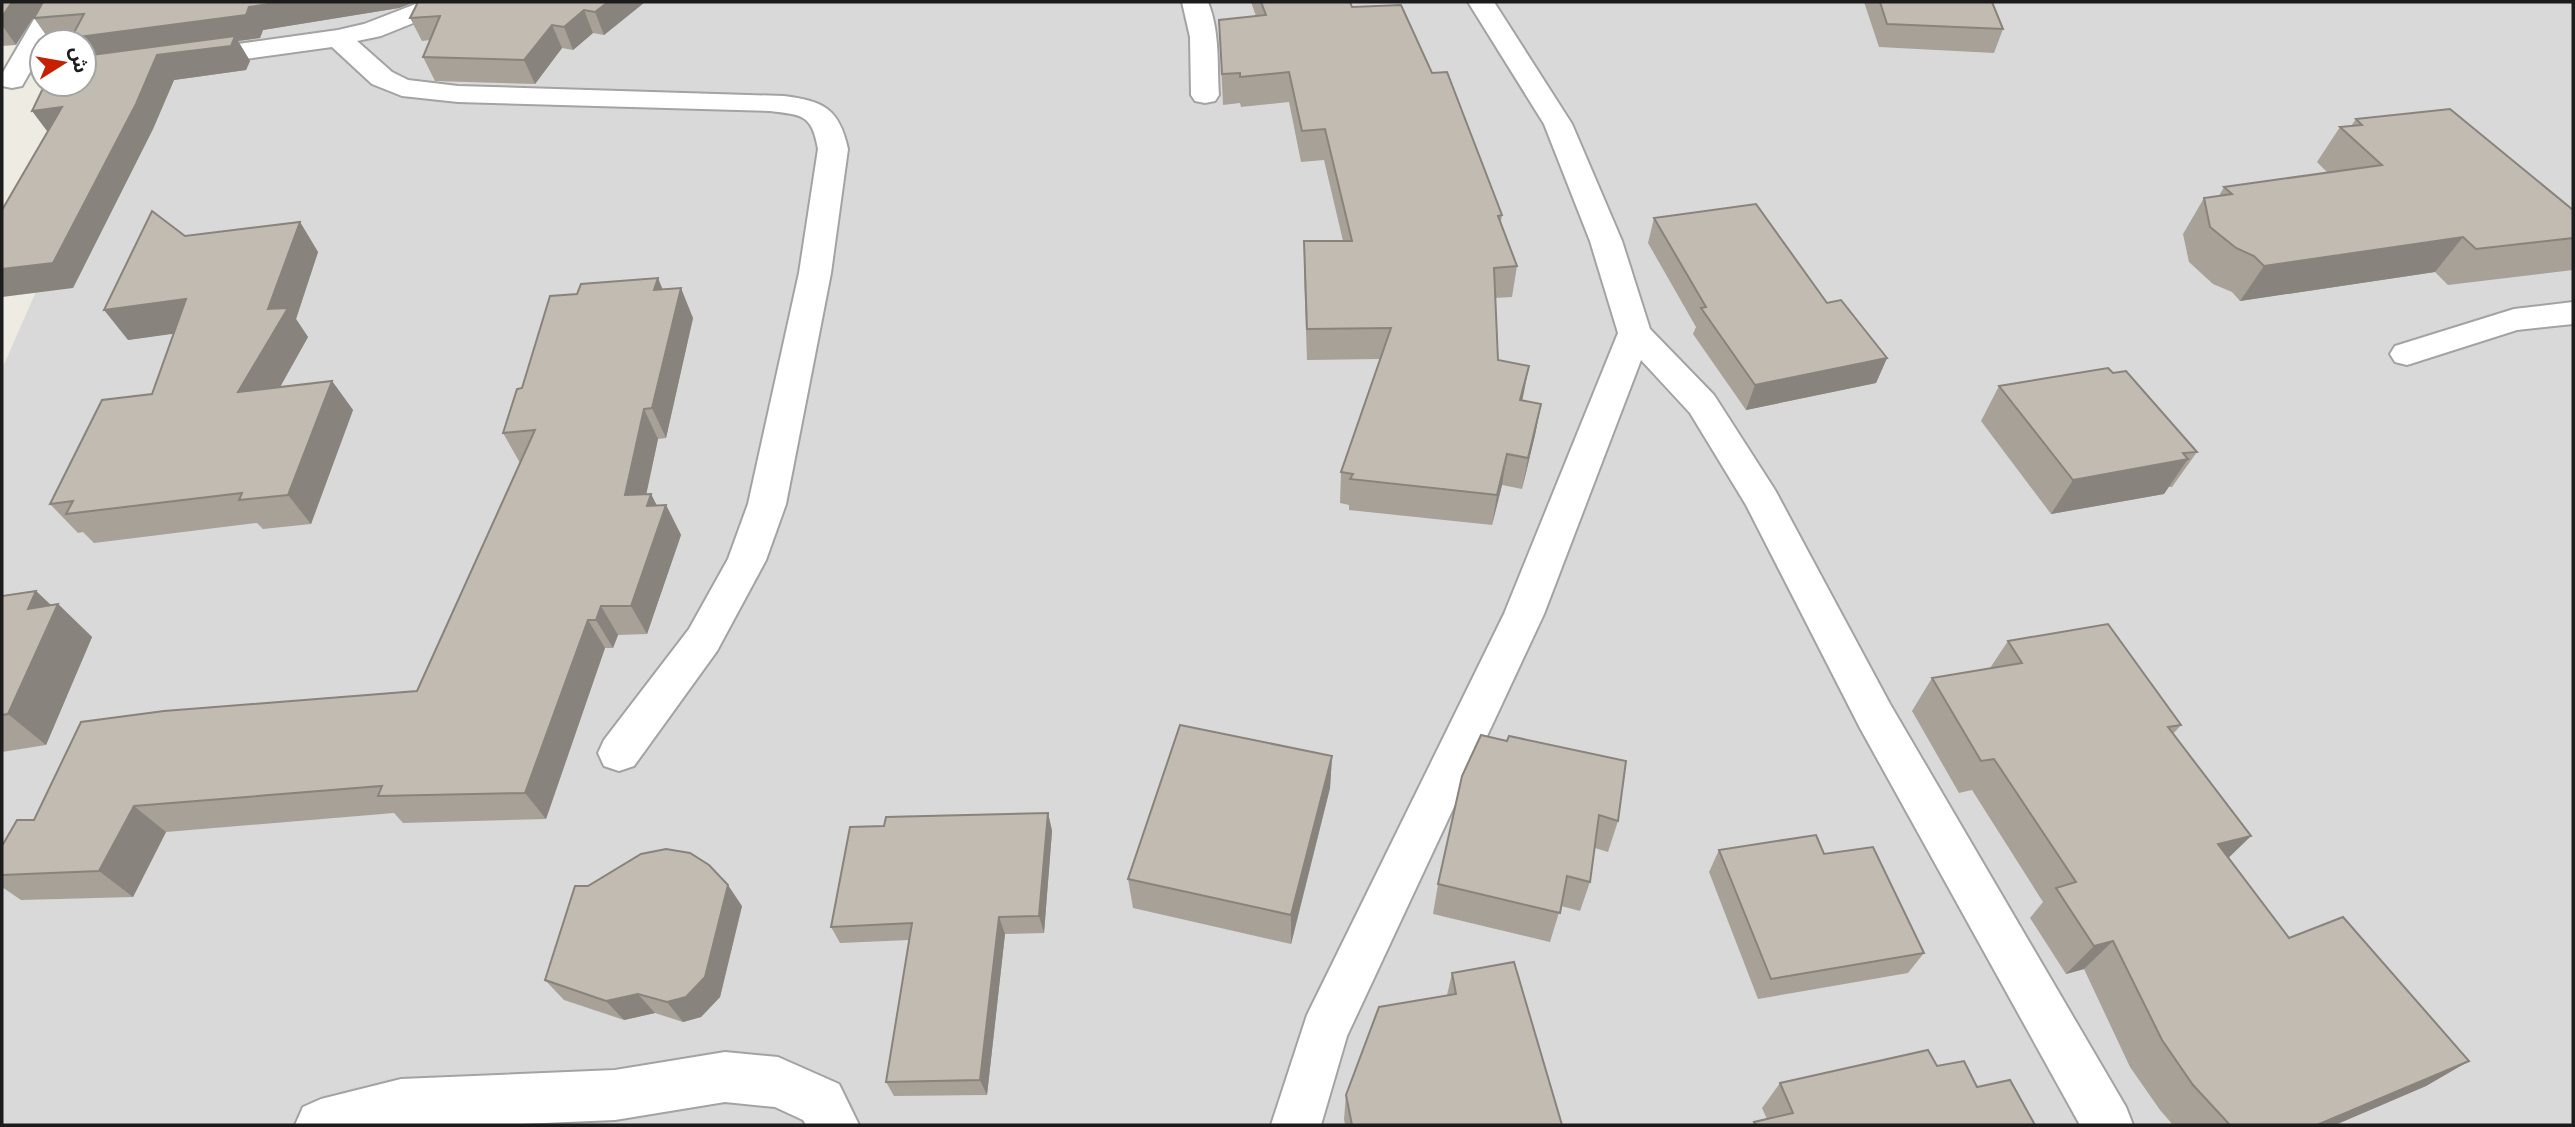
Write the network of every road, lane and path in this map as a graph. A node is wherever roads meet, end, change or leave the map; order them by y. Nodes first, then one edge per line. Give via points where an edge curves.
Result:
1 (57, 2) edge
2 (444, 2) edge
3 (1195, 2) edge
4 (1481, 2) edge
5 (338, 37) junction
6 (175, 60) edge
7 (28, 79) edge
8 (7, 81) edge
9 (1205, 95) dead end
10 (2573, 313) edge
11 (1635, 333) junction
12 (2407, 354) dead end
13 (619, 753) dead end
14 (321, 1125) edge
15 (834, 1125) edge
16 (1296, 1125) edge
17 (2108, 1125) edge

1 - 8 street
2 - 5 street via 372,30
3 - 9 street via 1206,44
4 - 11 street via 1558,124 1606,242
5 - 6 street
5 - 13 street via 382,78 402,88 458,94 771,103 822,115 830,128 833,149 815,273 767,504 747,560 703,640
7 - 8 street
10 - 12 street via 2514,320
11 - 16 street via 1524,614 1324,1032
11 - 17 street via 1702,404 1762,500 1875,716
14 - 15 street via 401,1104 615,1095 725,1077 778,1082 821,1102

